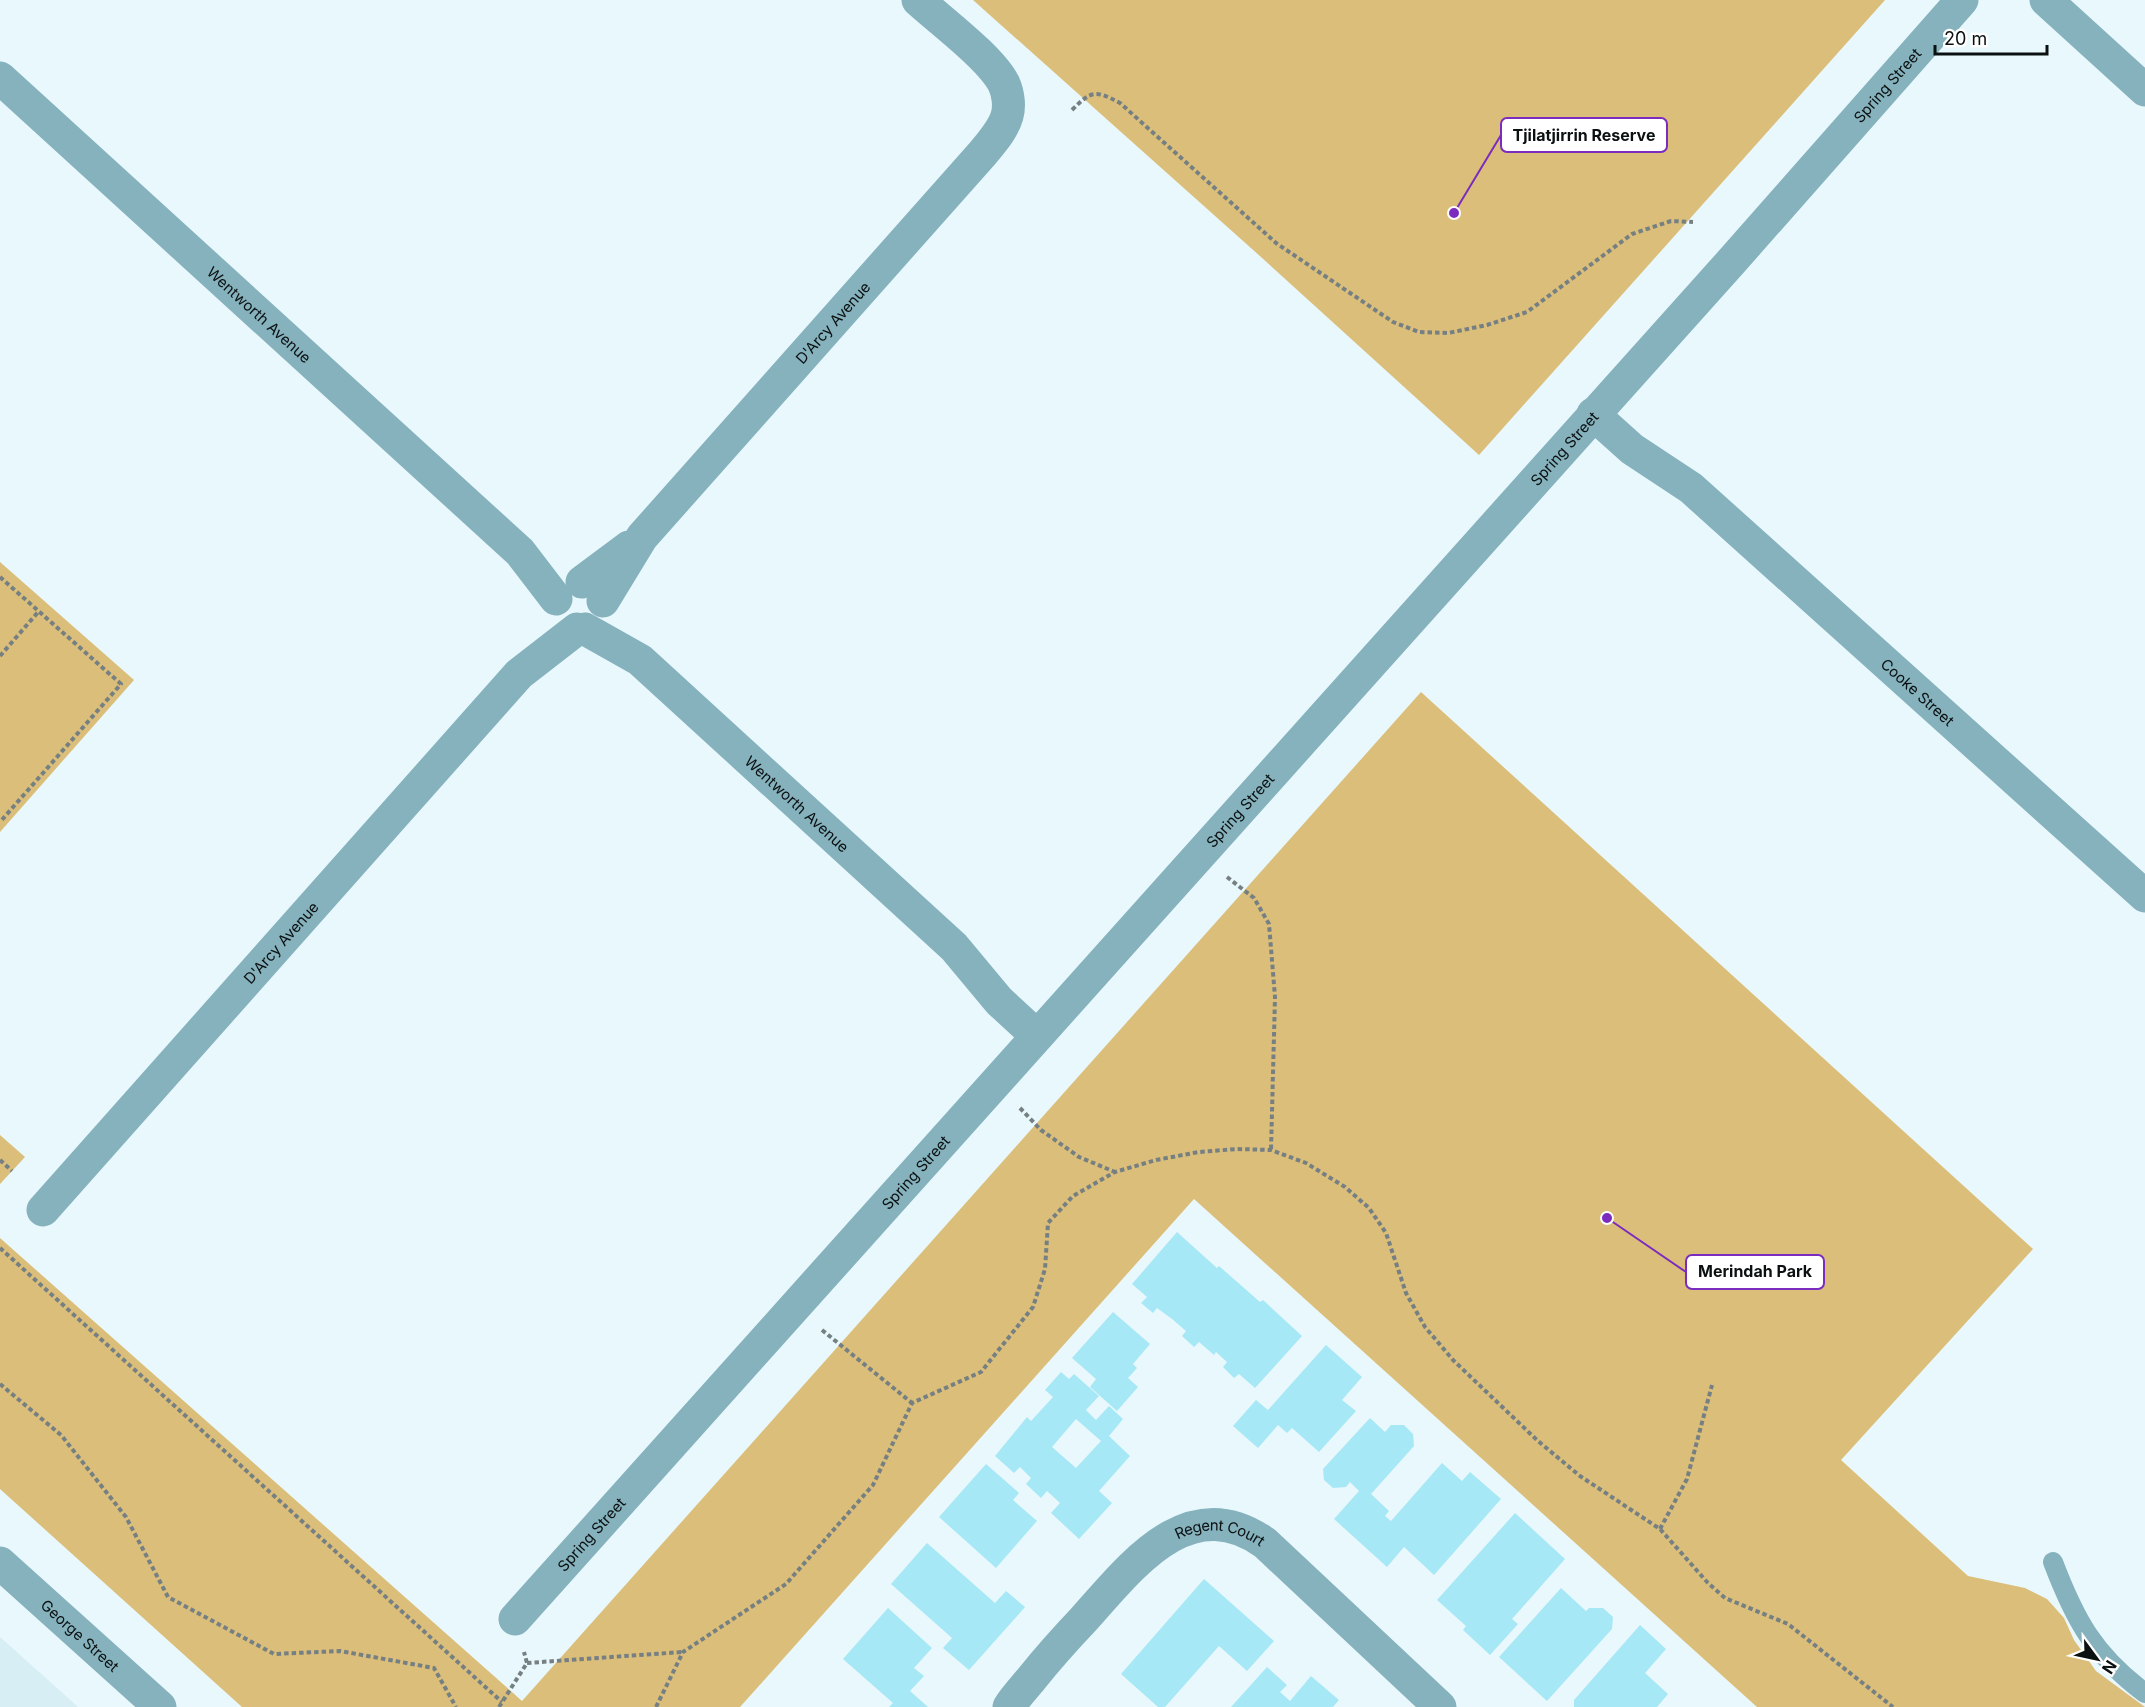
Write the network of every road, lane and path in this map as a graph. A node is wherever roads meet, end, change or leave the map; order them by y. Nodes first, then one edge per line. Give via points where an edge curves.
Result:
1 (918, 0) edge
2 (1962, 0) edge
3 (2046, 0) edge
4 (0, 78) edge
5 (2145, 90) edge
6 (1072, 110) dead end
7 (1693, 222) dead end
8 (1601, 406) junction
9 (0, 577) edge
10 (579, 605) junction
11 (39, 612) junction
12 (0, 656) edge
13 (0, 822) edge
14 (1198, 855) junction
15 (2145, 896) edge
16 (1044, 1028) junction
17 (995, 1082) junction
18 (1270, 1150) junction
19 (0, 1160) edge
20 (12, 1171) dead end
21 (1115, 1172) junction
22 (44, 1210) dead end
23 (0, 1248) edge
24 (794, 1307) junction
25 (0, 1384) edge
26 (1712, 1384) dead end
27 (912, 1403) junction
28 (1660, 1529) junction
29 (2053, 1562) dead end
30 (0, 1563) edge
31 (515, 1619) joint
32 (683, 1652) junction
33 (526, 1663) junction
34 (2145, 1693) edge
35 (502, 1701) junction
36 (160, 1707) edge
37 (456, 1707) edge
38 (499, 1707) edge
39 (656, 1707) edge
40 (1009, 1707) edge
41 (1440, 1707) edge
42 (1893, 1707) edge

1 - 10 street, D'Arcy Avenue via 993,68 1005,85 1007,115 998,133
2 - 8 street, Spring Street
3 - 5 street
4 - 10 street, Wentworth Avenue
6 - 7 path via 1087,95 1101,93 1120,103 1276,243 1393,322 1419,332 1448,333 1527,312 1632,234 1671,221
8 - 14 street, Spring Street
8 - 15 street, Cooke Street via 1646,432 1691,488
9 - 11 path
10 - 16 street, Wentworth Avenue via 954,947 1011,986
10 - 22 street, D'Arcy Avenue
11 - 12 path
11 - 13 path via 121,684
14 - 16 street, Spring Street
14 - 18 path via 1254,898 1269,924 1275,997
16 - 17 street, Spring Street
17 - 21 path via 1041,1130 1078,1157
17 - 24 street, Spring Street
18 - 21 path via 1199,1152
18 - 28 path via 1306,1163 1345,1187 1369,1208 1386,1233 1406,1293 1425,1327 1453,1360 1580,1476
19 - 20 path
21 - 27 path via 1073,1196 1048,1223 1045,1269 1033,1307 981,1372
23 - 35 path
24 - 27 path
24 - 31 street, Spring Street
25 - 37 path via 61,1435 119,1508 168,1597 274,1654 340,1651 434,1668
26 - 28 path via 1687,1479
27 - 32 path via 873,1485 786,1584
28 - 42 path via 1725,1598 1788,1624
29 - 34 lane via 2068,1603 2093,1644 2124,1678
30 - 36 street, George Street
31 - 33 path
32 - 33 path
32 - 39 path
33 - 35 path
35 - 38 path
40 - 41 street, Regent Court via 1054,1651 1142,1556 1187,1528 1211,1525 1241,1529 1265,1544

